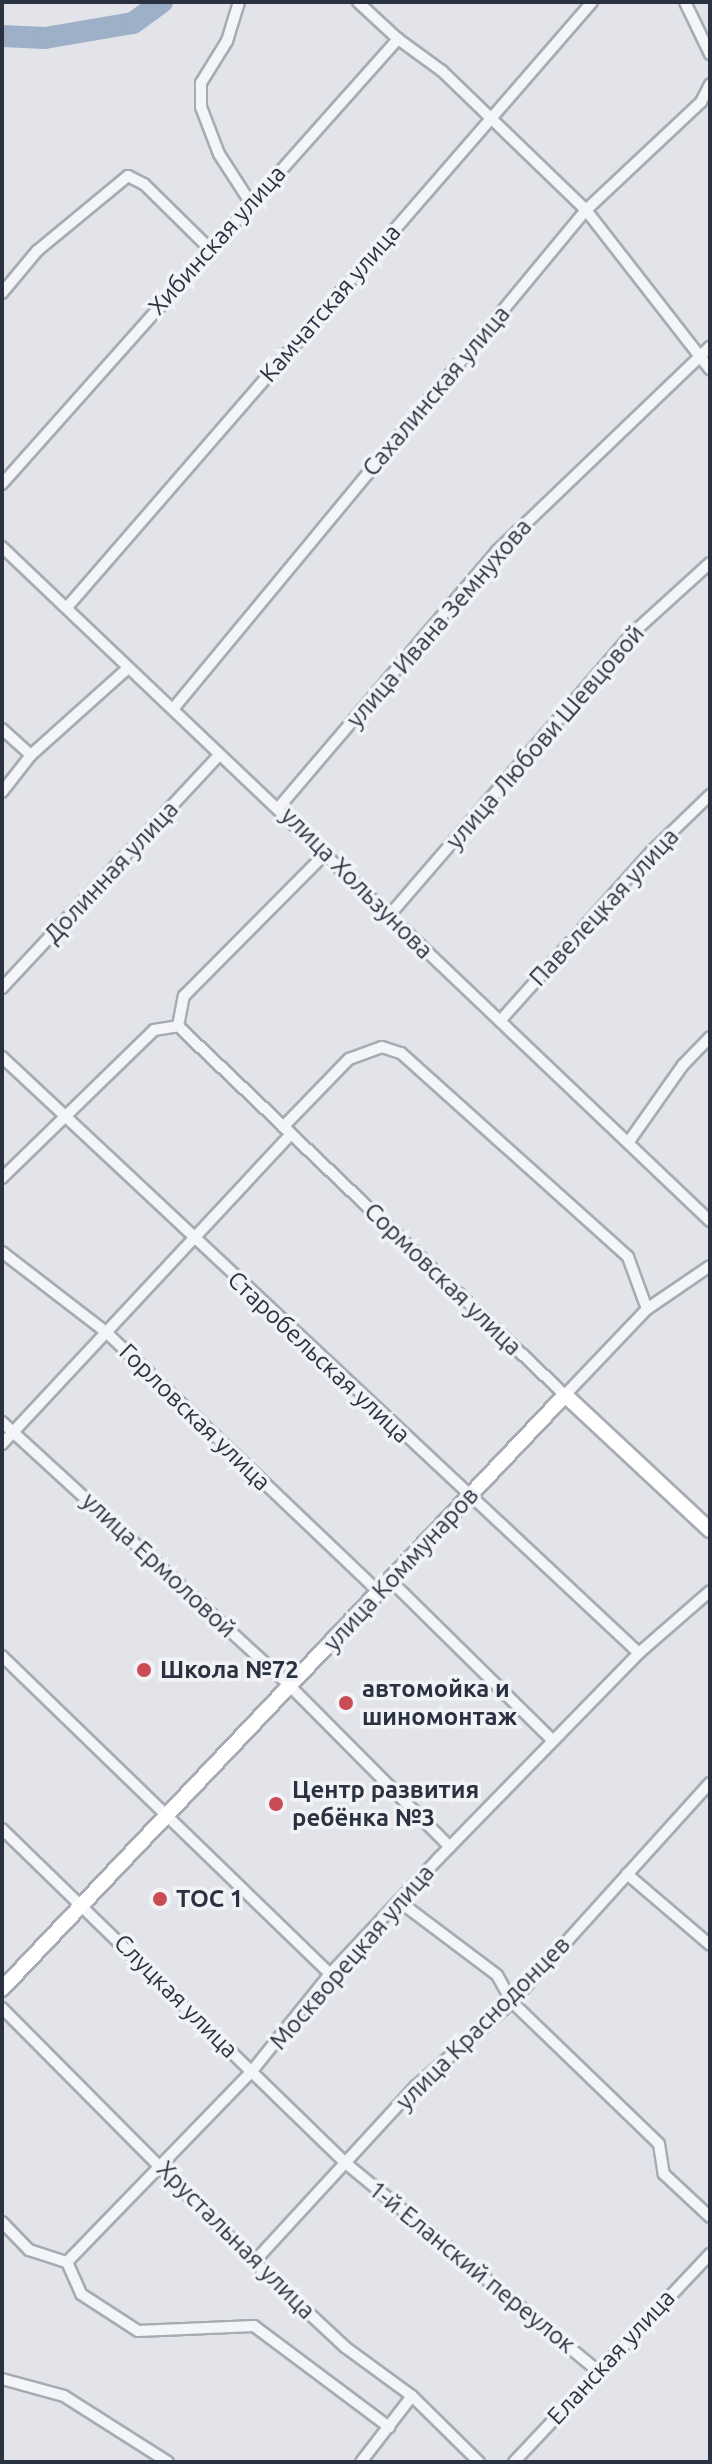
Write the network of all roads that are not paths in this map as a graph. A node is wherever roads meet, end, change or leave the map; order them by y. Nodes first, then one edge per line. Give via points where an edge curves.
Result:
1 (239, 2) edge
2 (358, 2) edge
3 (592, 2) edge
4 (685, 2) edge
5 (398, 39) junction
6 (710, 54) edge
7 (710, 84) edge
8 (490, 118) junction
9 (250, 202) junction
10 (586, 210) junction
11 (209, 248) junction
12 (2, 293) edge
13 (710, 347) edge
14 (699, 357) junction
15 (710, 369) edge
16 (2, 484) edge
17 (2, 547) edge
18 (710, 563) edge
19 (69, 605) junction
20 (128, 668) junction
21 (173, 709) junction
22 (2, 729) edge
23 (31, 755) junction
24 (219, 755) junction
25 (2, 792) edge
26 (710, 795) edge
27 (280, 806) junction
28 (325, 854) junction
29 (387, 918) junction
30 (2, 988) edge
31 (500, 1021) junction
32 (178, 1026) junction
33 (710, 1037) edge
34 (2, 1057) edge
35 (64, 1112) junction
36 (287, 1130) junction
37 (630, 1140) junction
38 (2, 1178) edge
39 (710, 1221) edge
40 (194, 1239) junction
41 (2, 1252) edge
42 (710, 1266) edge
43 (647, 1309) junction
44 (107, 1333) junction
45 (565, 1395) junction
46 (2, 1422) edge
47 (14, 1431) junction
48 (2, 1444) edge
49 (468, 1497) junction
50 (710, 1530) edge
51 (390, 1580) junction
52 (710, 1591) edge
53 (379, 1592) junction
54 (639, 1653) junction
55 (2, 1656) edge
56 (290, 1686) junction
57 (552, 1740) junction
58 (710, 1783) edge
59 (170, 1814) junction
60 (2, 1829) edge
61 (450, 1847) junction
62 (627, 1874) junction
63 (400, 1902) junction
64 (84, 1905) junction
65 (710, 1945) edge
66 (330, 1974) junction
67 (2, 1989) edge
68 (512, 2002) junction
69 (2, 2008) edge
70 (252, 2071) junction
71 (161, 2165) junction
72 (348, 2165) junction
73 (710, 2217) edge
74 (2, 2222) edge
75 (710, 2254) edge
76 (67, 2262) junction
77 (254, 2262) junction
78 (597, 2370) junction
79 (2, 2379) edge
80 (412, 2396) junction
81 (389, 2427) junction
82 (168, 2462) edge
83 (361, 2462) edge
84 (479, 2462) edge
85 (514, 2462) edge

1 - 9 street via 227,41 201,83 201,107 219,154
2 - 5 street
3 - 8 street, Камчатская улица
4 - 6 street
5 - 8 street via 442,71
5 - 9 street, Хибинская улица
7 - 10 street, Сахалинская улица via 701,102
8 - 10 street
8 - 19 street, Камчатская улица
9 - 11 street, Хибинская улица
10 - 14 street
10 - 21 street, Сахалинская улица
11 - 12 street via 144,184 128,176 37,251
11 - 16 street, Хибинская улица
13 - 14 street, улица Ивана Земнухова
14 - 15 street
14 - 27 street, улица Ивана Земнухова via 497,551
17 - 19 street, улица Хользунова
18 - 29 street, улица Любови Шевцовой via 635,631
19 - 20 street, улица Хользунова
20 - 21 street, улица Хользунова
20 - 23 street
21 - 24 street, улица Хользунова
22 - 23 street
23 - 25 street
24 - 27 street, улица Хользунова
24 - 30 street, Долинная улица
26 - 31 street, Павелецкая улица via 652,851
27 - 28 street, улица Хользунова
28 - 29 street, улица Хользунова
28 - 32 street via 184,996
29 - 31 street, улица Хользунова
31 - 37 street, улица Хользунова
32 - 35 street via 154,1030
32 - 36 street, Сормовская улица
33 - 37 street via 683,1065
34 - 35 street, Старобельская улица
35 - 38 street
35 - 40 street, Старобельская улица
36 - 40 street
36 - 43 street via 349,1059 382,1047 401,1053 628,1257
36 - 45 street, Сормовская улица
37 - 39 street, улица Хользунова
40 - 44 street
40 - 49 street, Старобельская улица
41 - 44 street, Горловская улица
42 - 43 street, улица Коммунаров
43 - 45 street, улица Коммунаров
44 - 47 street
44 - 53 street, Горловская улица
45 - 49 street, улица Коммунаров
45 - 50 street, Сормовская улица
46 - 47 street, улица Ермоловой
47 - 48 street
47 - 56 street, улица Ермоловой
49 - 51 street, улица Коммунаров
49 - 54 street, Старобельская улица
51 - 53 street, улица Коммунаров
51 - 57 street
52 - 54 street, Москворецкая улица
53 - 56 street, улица Коммунаров
54 - 57 street, Москворецкая улица
55 - 59 street
56 - 59 street, улица Коммунаров
56 - 61 street, улица Ермоловой
57 - 61 street, Москворецкая улица
58 - 62 street, улица Краснодонцев
59 - 64 street, улица Коммунаров
59 - 66 street
60 - 64 street, Слуцкая улица
61 - 63 street, Москворецкая улица
62 - 65 street
62 - 68 street, улица Краснодонцев
63 - 66 street, Москворецкая улица
63 - 68 street via 497,1975
64 - 67 street, улица Коммунаров
64 - 70 street, Слуцкая улица
66 - 70 street, Москворецкая улица
68 - 72 street, улица Краснодонцев via 416,2086
68 - 73 street via 659,2144 664,2174
69 - 71 street, Хрустальная улица
70 - 71 street, Москворецкая улица
70 - 72 street, Слуцкая улица
71 - 76 street, Москворецкая улица
71 - 77 street, Хрустальная улица
72 - 77 street, улица Краснодонцев
72 - 78 street, 1-й Еланский переулок
74 - 76 street via 29,2250
75 - 78 street, Еланская улица
76 - 81 street via 81,2294 138,2331 254,2326
77 - 80 street, Хрустальная улица via 345,2347
78 - 85 street, Еланская улица
79 - 82 street via 64,2396
80 - 81 street
80 - 84 street, Хрустальная улица
81 - 83 street

